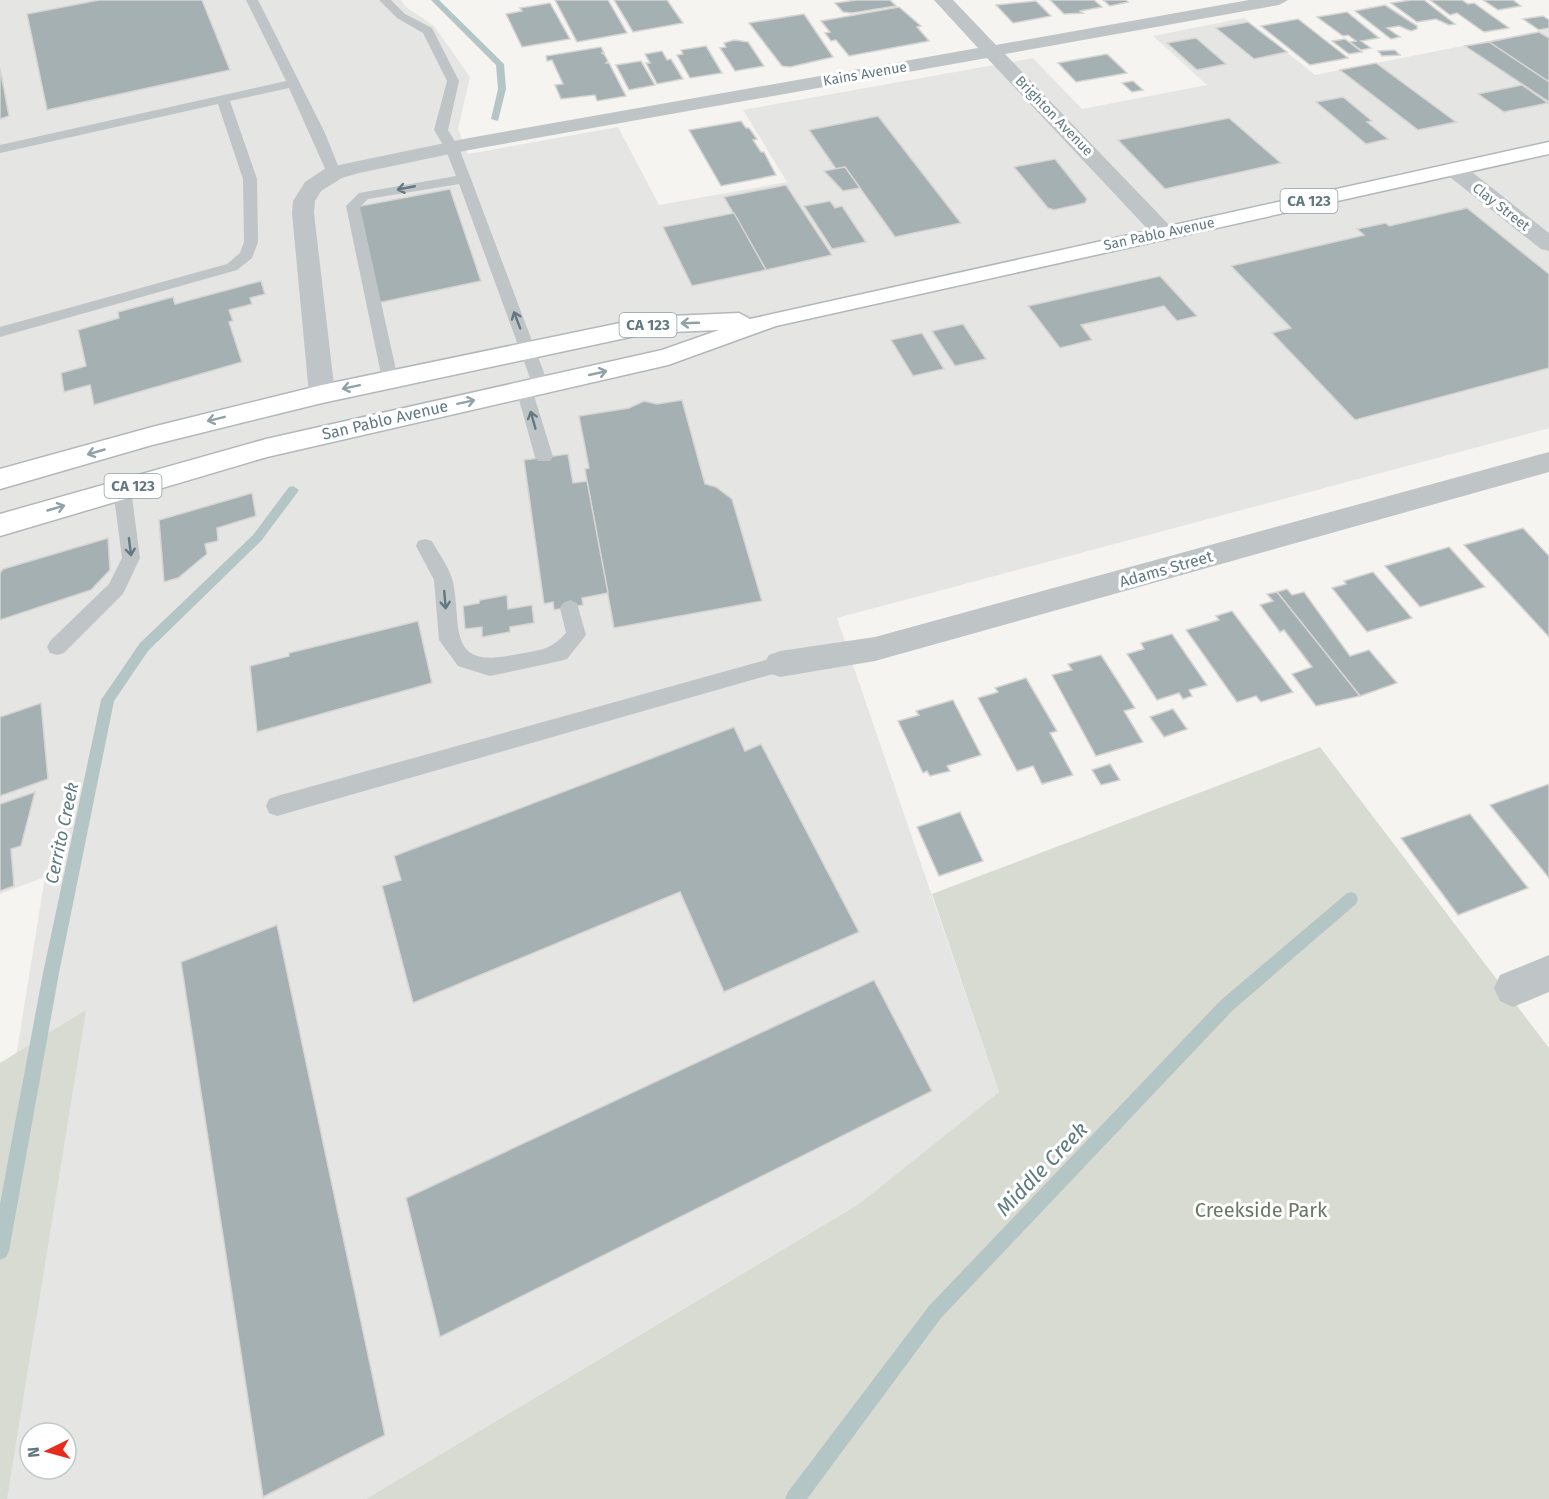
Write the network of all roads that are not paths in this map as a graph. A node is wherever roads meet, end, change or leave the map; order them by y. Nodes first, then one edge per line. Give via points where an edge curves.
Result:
1 (252, 0) edge
2 (385, 0) edge
3 (943, 0) edge
4 (1279, 0) edge
5 (992, 51) junction
6 (294, 83) junction
7 (223, 99) junction
8 (452, 148) junction
9 (1549, 148) edge
10 (0, 149) edge
11 (1454, 169) junction
12 (333, 173) junction
13 (464, 179) junction
14 (1164, 233) junction
15 (1549, 244) edge
16 (770, 320) junction
17 (0, 332) edge
18 (528, 350) junction
19 (390, 379) junction
20 (532, 388) junction
21 (322, 394) junction
22 (544, 458) dead end
23 (1549, 462) edge
24 (0, 479) edge
25 (122, 489) junction
26 (0, 525) edge
27 (425, 546) dead end
28 (570, 608) dead end
29 (57, 647) dead end
30 (780, 664) joint
31 (277, 806) dead end
32 (1549, 974) edge
33 (1514, 988) dead end

1 - 6 lane
2 - 8 lane via 401,16 428,31 445,63 453,81 441,130
3 - 5 street, Brighton Avenue
4 - 5 street, Kains Avenue
5 - 8 street, Kains Avenue
5 - 14 street, Brighton Avenue
6 - 7 lane
6 - 12 lane
7 - 10 lane
7 - 17 lane via 250,179 251,242 247,255 232,267
8 - 12 street, Kains Avenue
8 - 13 lane
9 - 11 main road, San Pablo Avenue / CA 123
11 - 14 main road, San Pablo Avenue / CA 123
11 - 15 street, Clay Street
12 - 21 street via 313,187 304,201 303,213
18 -> 13 lane
13 -> 19 lane via 364,196 353,206
14 - 16 main road, San Pablo Avenue / CA 123
16 -> 18 main road, San Pablo Avenue / CA 123 via 649,324
20 -> 16 main road, San Pablo Avenue / CA 123 via 668,357
18 - 19 main road, San Pablo Avenue / CA 123
18 - 20 lane
19 -> 21 main road, San Pablo Avenue / CA 123
22 -> 20 lane
25 -> 20 main road, San Pablo Avenue / CA 123 via 266,448
21 -> 24 main road, San Pablo Avenue / CA 123
23 - 30 street, Adams Street via 875,650
26 -> 25 main road, San Pablo Avenue / CA 123
25 -> 29 lane via 131,558 116,589
27 -> 28 lane via 443,580 449,640 465,660 490,668 560,653 576,635
30 - 31 lane
32 - 33 street

